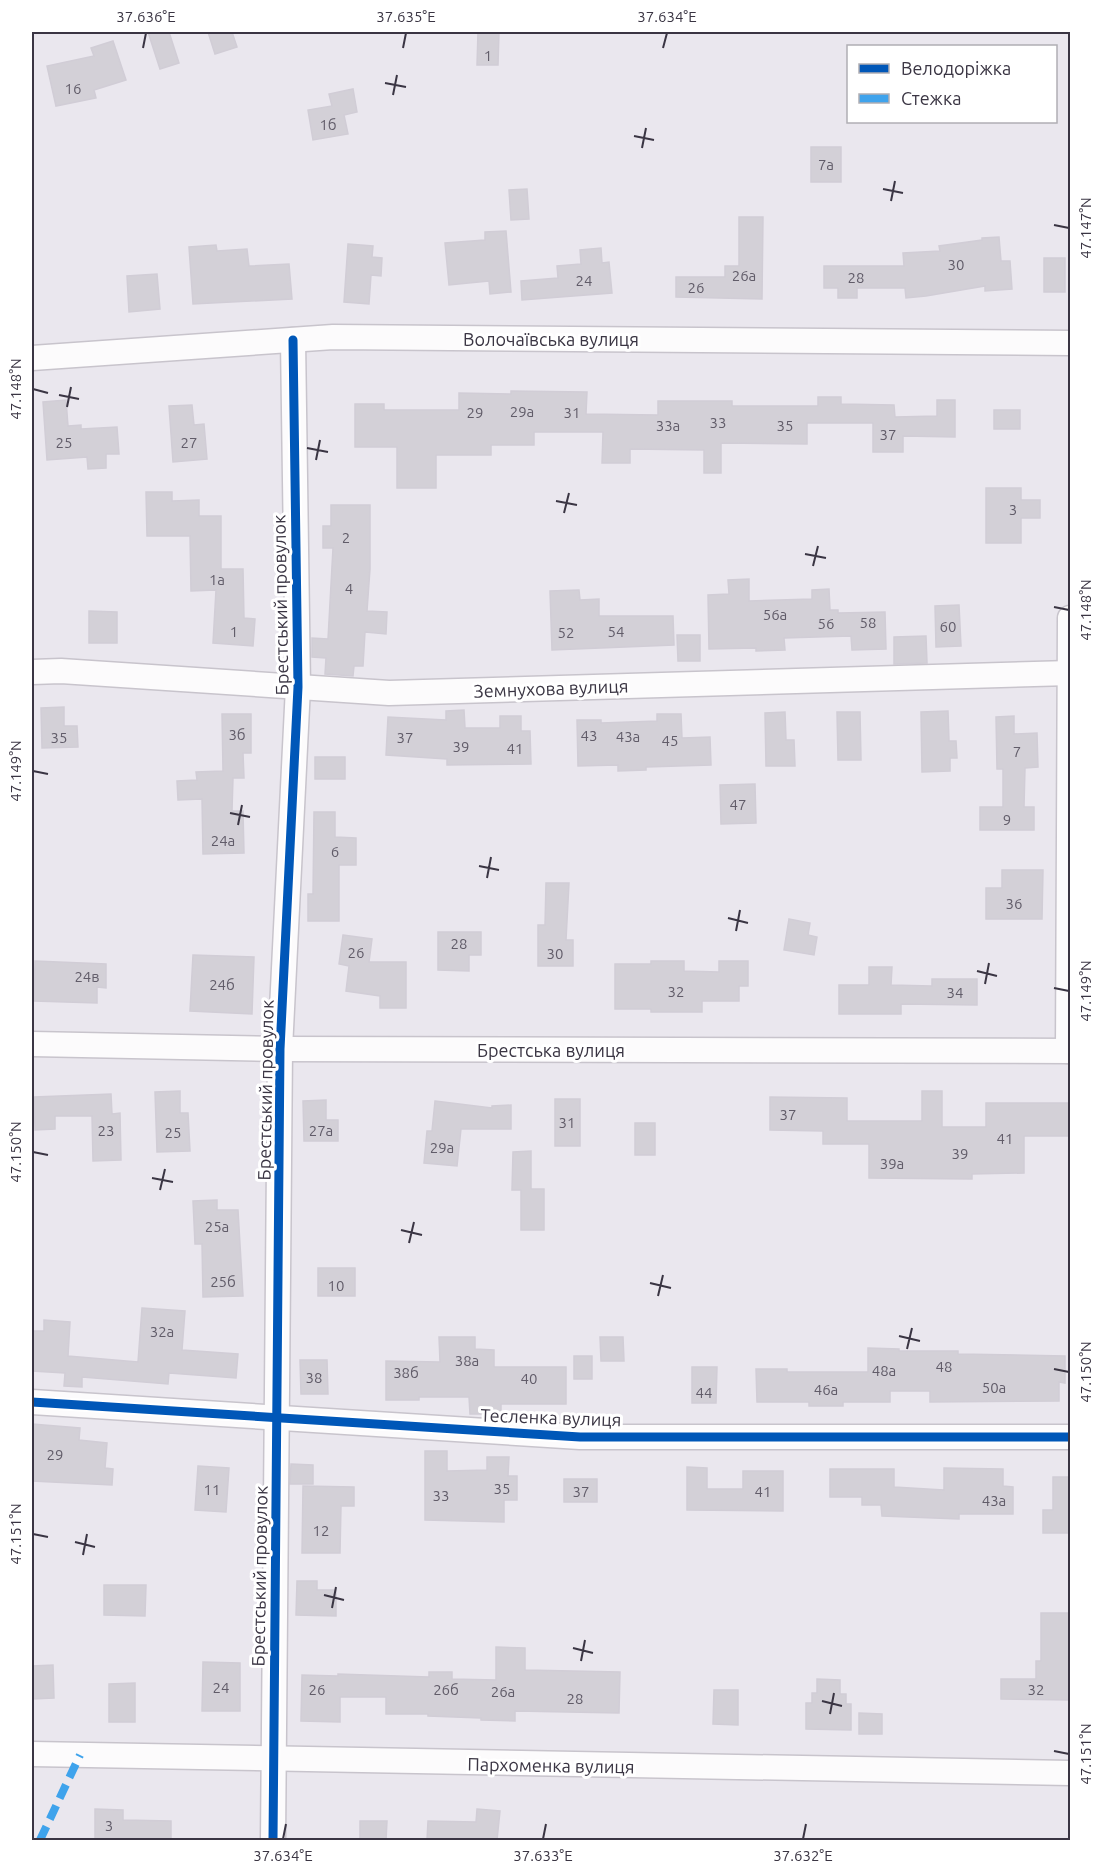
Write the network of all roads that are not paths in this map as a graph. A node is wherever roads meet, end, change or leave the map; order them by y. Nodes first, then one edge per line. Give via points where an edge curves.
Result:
1 (293, 340) junction
2 (1071, 343) edge
3 (32, 358) edge
4 (1071, 618) edge
5 (32, 672) edge
6 (1070, 673) edge
7 (298, 687) junction
8 (32, 1044) edge
9 (280, 1049) junction
10 (1069, 1051) edge
11 (32, 1402) edge
12 (277, 1418) junction
13 (1071, 1437) edge
14 (32, 1754) edge
15 (274, 1760) junction
16 (1071, 1773) edge
17 (273, 1840) edge

1 - 2 street, Волочаївська вулиця via 333,337
1 - 3 street, Волочаївська вулиця
1 - 7 street, Брестський провулок
4 - 6 street
5 - 7 street, Земнухова вулиця
6 - 7 street, Земнухова вулиця via 389,693
6 - 10 street
7 - 9 street, Брестський провулок
8 - 9 street, Брестська вулиця
9 - 10 street, Брестська вулиця
9 - 12 street, Брестський провулок
11 - 12 street, Тесленка вулиця
12 - 13 street, Тесленка вулиця via 580,1437
12 - 15 street, Брестський провулок
14 - 15 street, Пархоменка вулиця
15 - 16 street, Пархоменка вулиця
15 - 17 street, Брестський провулок

